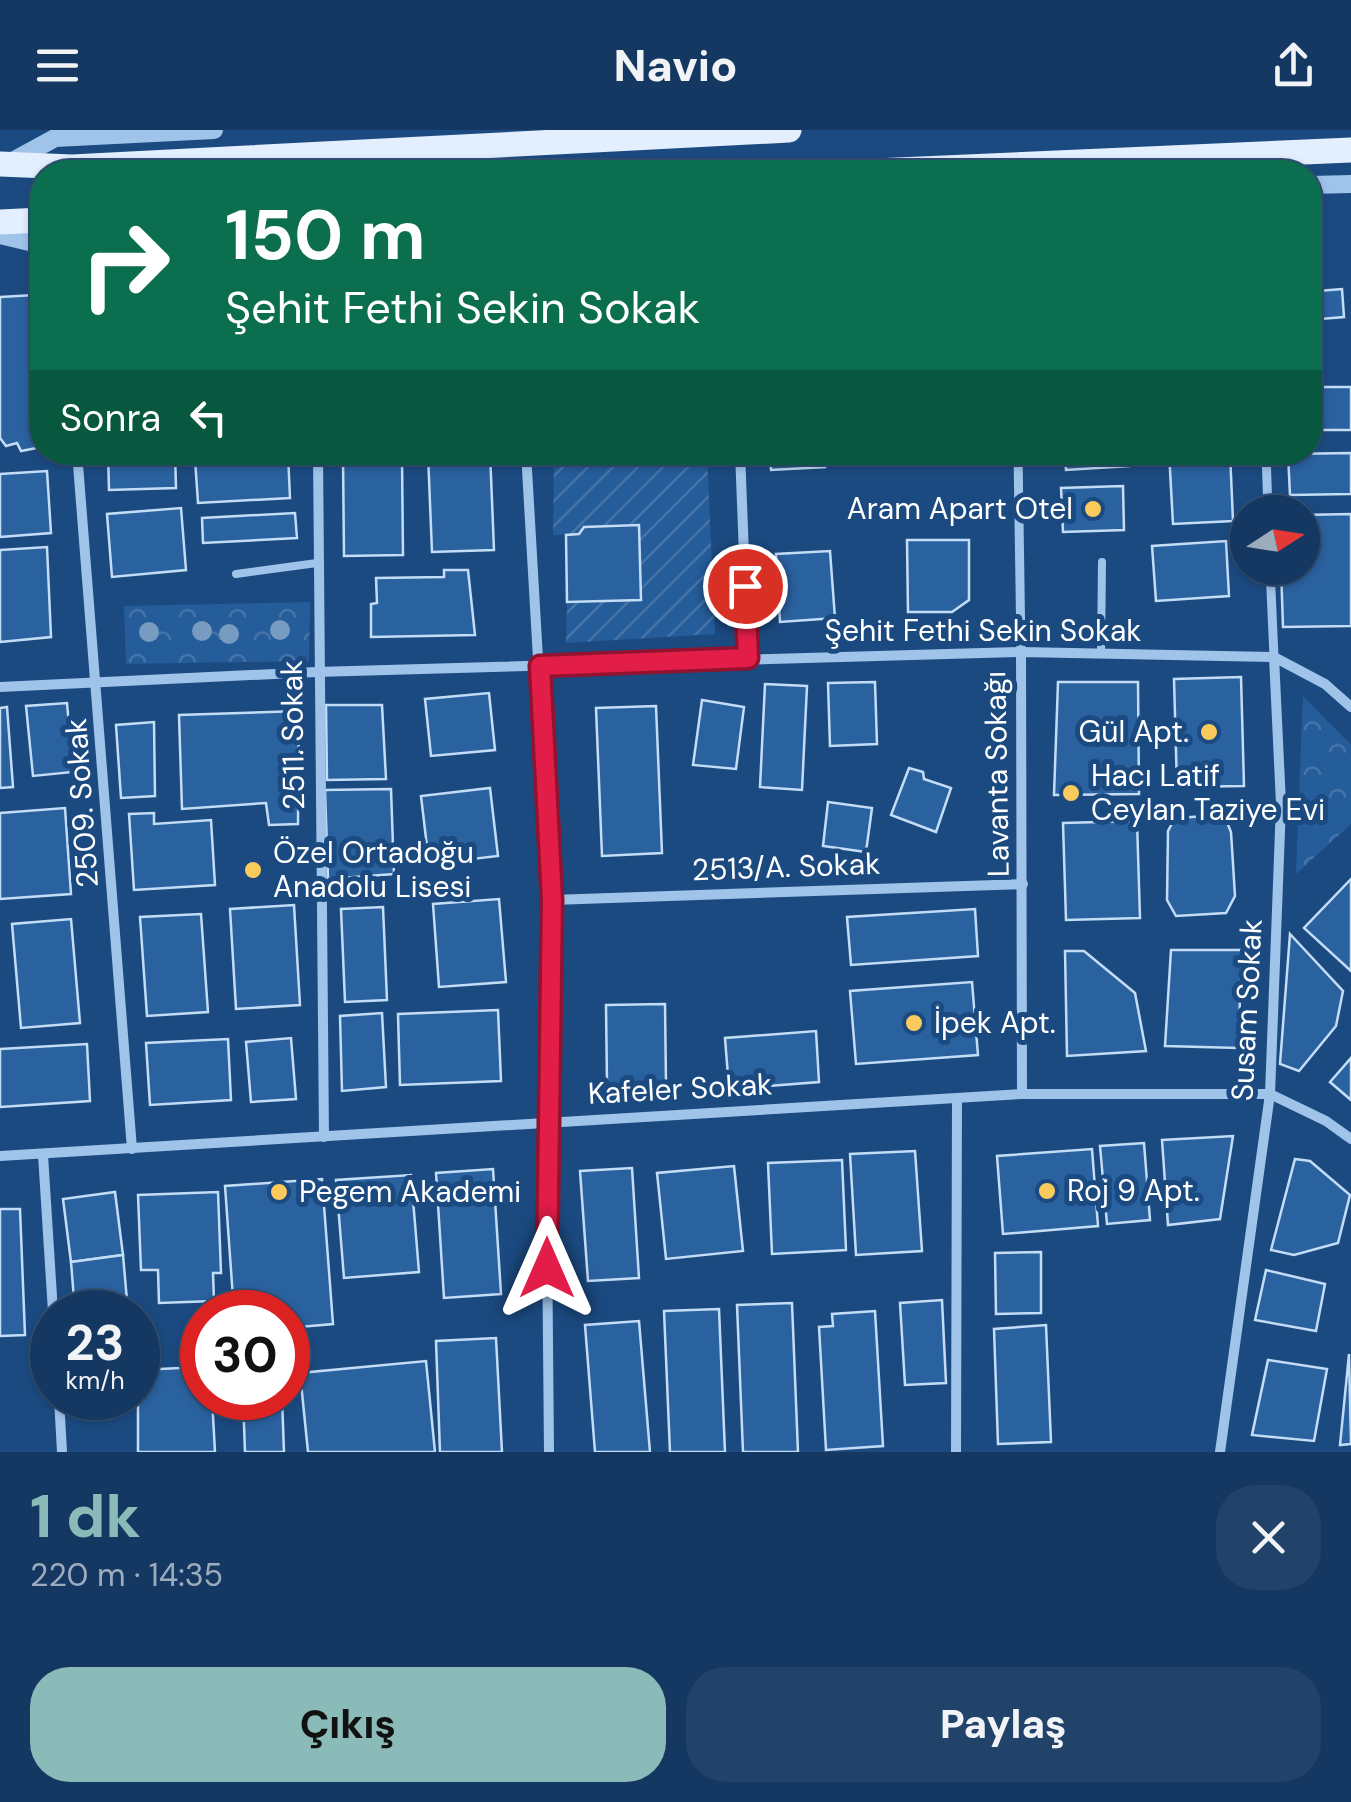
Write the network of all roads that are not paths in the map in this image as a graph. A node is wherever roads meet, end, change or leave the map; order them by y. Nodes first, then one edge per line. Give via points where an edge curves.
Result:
1 (214, 130) edge
2 (789, 130) edge
3 (1351, 150) edge
4 (208, 160) edge
5 (1124, 160) edge
6 (4, 164) edge
7 (30, 165) edge
8 (1351, 184) edge
9 (1322, 185) edge
10 (30, 221) edge
11 (0, 222) edge
12 (0, 235) edge
13 (30, 242) edge
14 (79, 465) edge
15 (318, 465) edge
16 (527, 465) edge
17 (741, 465) edge
18 (1018, 465) edge
19 (1266, 465) edge
20 (1267, 495) edge
21 (1102, 562) dead end
22 (317, 564) junction
23 (236, 574) dead end
24 (1271, 585) edge
25 (1020, 652) junction
26 (1101, 654) junction
27 (1274, 657) junction
28 (748, 658) junction
29 (540, 666) junction
30 (316, 672) junction
31 (98, 680) junction
32 (0, 688) edge
33 (1351, 707) edge
34 (1023, 884) junction
35 (552, 900) junction
36 (1022, 1094) junction
37 (1270, 1094) junction
38 (957, 1100) junction
39 (546, 1121) junction
40 (324, 1137) junction
41 (1351, 1139) edge
42 (132, 1149) junction
43 (43, 1154) junction
44 (0, 1156) edge
45 (52, 1290) edge
46 (60, 1420) edge
47 (62, 1452) edge
48 (549, 1452) edge
49 (956, 1452) edge
50 (1220, 1452) edge

1 - 6 street via 55,138
2 - 4 main road
3 - 5 main road
6 - 7 main road
8 - 9 street
10 - 11 main road
12 - 13 street
14 - 31 street, 2509. Sokak
15 - 22 street, 2511. Sokak
16 - 29 street
17 - 28 street
18 - 25 street, Lavanta Sokağı
19 - 20 street
21 - 26 lane
22 - 23 lane
22 - 30 street, 2511. Sokak
24 - 27 street, Susam Sokak
25 - 26 street, Şehit Fethi Sekin Sokak
25 - 28 street, Şehit Fethi Sekin Sokak
25 - 34 street, Lavanta Sokağı
26 - 27 street, Şehit Fethi Sekin Sokak
27 - 33 street, Şehit Fethi Sekin Sokak
27 - 37 street, Susam Sokak via 1281,804
28 - 29 street, Şehit Fethi Sekin Sokak
29 - 30 street, Şehit Fethi Sekin Sokak
29 - 35 street
30 - 31 street, Şehit Fethi Sekin Sokak
30 - 40 street, 2511. Sokak
31 - 32 street, Şehit Fethi Sekin Sokak
31 - 42 street, 2509. Sokak
34 - 35 street, 2513/A. Sokak
34 - 36 street, Lavanta Sokağı
35 - 39 street
36 - 37 street, Kafeler Sokak
36 - 38 street, Kafeler Sokak
37 - 41 street, Kafeler Sokak
37 - 50 street, Susam Sokak
38 - 39 street, Kafeler Sokak
38 - 49 street
39 - 40 street, Kafeler Sokak
39 - 48 street
40 - 42 street, Kafeler Sokak
42 - 43 street, Kafeler Sokak
43 - 44 street, Kafeler Sokak
43 - 45 street
46 - 47 street

